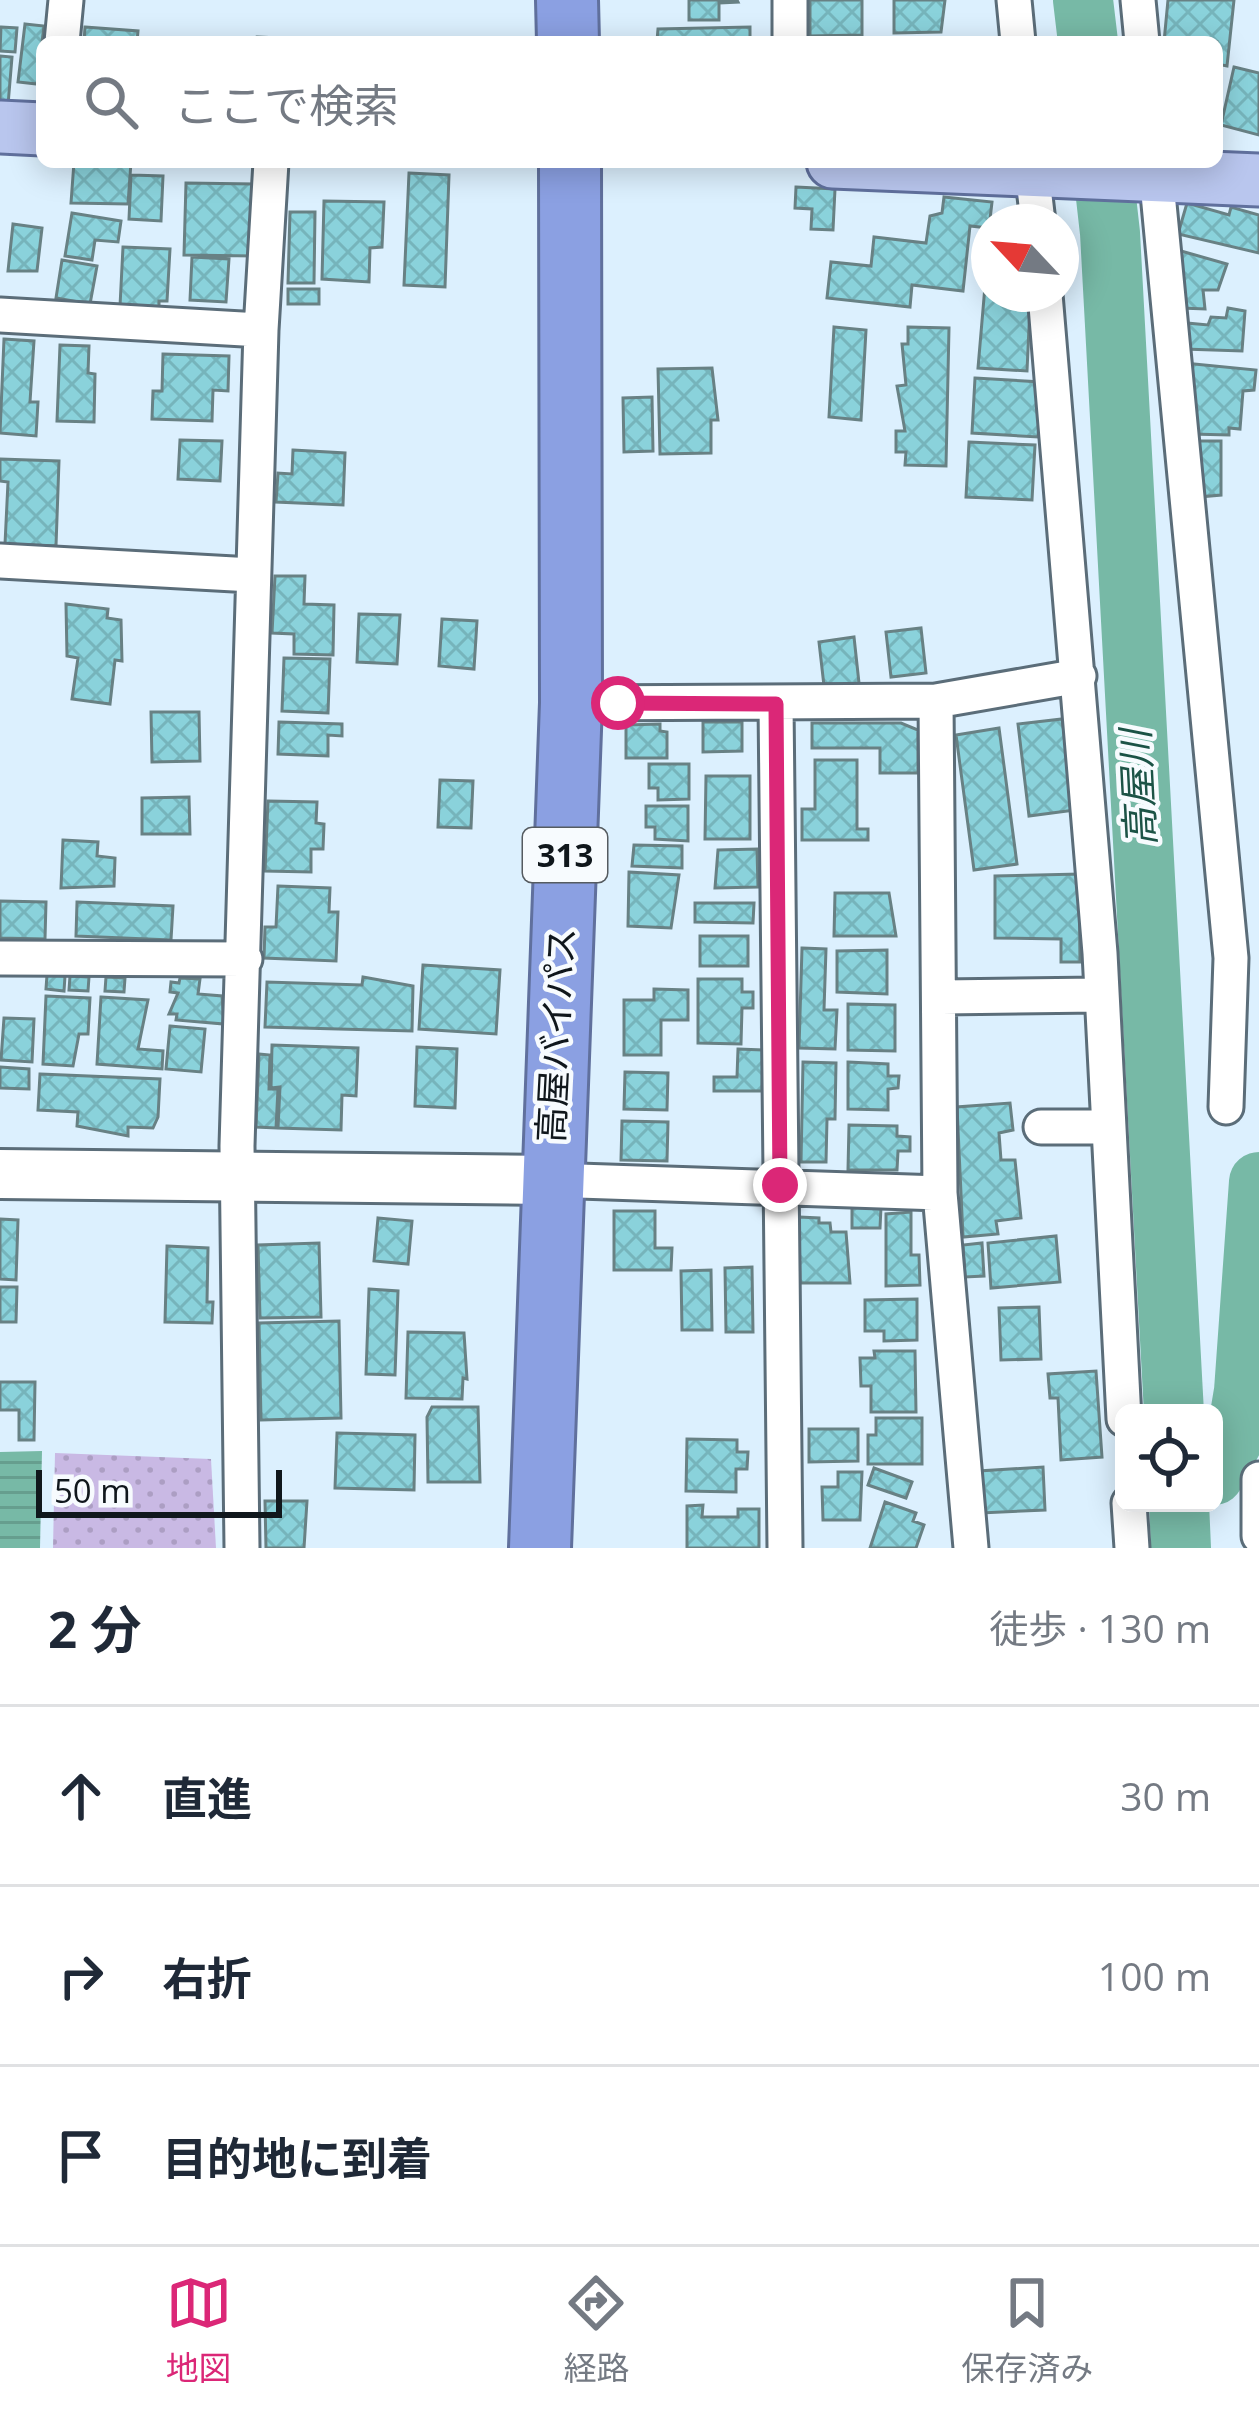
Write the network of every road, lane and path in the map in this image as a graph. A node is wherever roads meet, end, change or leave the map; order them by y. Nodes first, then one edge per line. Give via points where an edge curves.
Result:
1 (66, 0) edge
2 (567, 0) edge
3 (790, 0) edge
4 (1014, 0) edge
5 (1138, 0) edge
6 (63, 36) edge
7 (568, 36) edge
8 (790, 36) edge
9 (1017, 36) edge
10 (1141, 36) edge
11 (0, 127) edge
12 (36, 129) edge
13 (271, 168) edge
14 (570, 168) edge
15 (894, 168) edge
16 (1151, 172) edge
17 (1259, 181) edge
18 (1037, 182) edge
19 (1047, 312) edge
20 (0, 315) edge
21 (261, 330) junction
22 (0, 561) edge
23 (253, 575) junction
24 (1078, 676) junction
25 (936, 701) junction
26 (572, 703) junction
27 (776, 704) junction
28 (0, 958) edge
29 (245, 959) junction
30 (1098, 995) junction
31 (942, 997) junction
32 (1226, 1107) dead end
33 (1041, 1127) dead end
34 (1106, 1127) junction
35 (0, 1174) edge
36 (237, 1177) junction
37 (549, 1180) junction
38 (780, 1185) junction
39 (940, 1193) junction
40 (1123, 1404) edge
41 (1259, 1479) edge
42 (1130, 1512) edge
43 (1259, 1536) edge
44 (242, 1548) edge
45 (540, 1548) edge
46 (785, 1548) edge
47 (971, 1548) edge
48 (1132, 1548) edge

1 - 6 street
2 - 7 highway
3 - 8 street
4 - 9 street
5 - 10 street
11 - 12 main road
13 - 21 street
14 - 26 highway, 高屋バイパス / 313
15 - 18 main road
16 - 17 main road
16 - 18 main road
16 - 32 street via 1231,958
19 - 24 street
20 - 21 street
21 - 23 street
22 - 23 street
23 - 29 street
24 - 25 street
24 - 30 street
25 - 27 street
25 - 31 street
26 - 27 street
26 - 37 highway, 高屋バイパス / 313
27 - 38 street
28 - 29 street
29 - 36 street
30 - 31 street
30 - 34 street
31 - 39 street
33 - 34 street
34 - 40 street
35 - 36 street
36 - 37 street
36 - 44 street
37 - 38 street
37 - 45 highway, 高屋バイパス / 313
38 - 39 street
38 - 46 street
39 - 47 street
41 - 43 street
42 - 48 street

